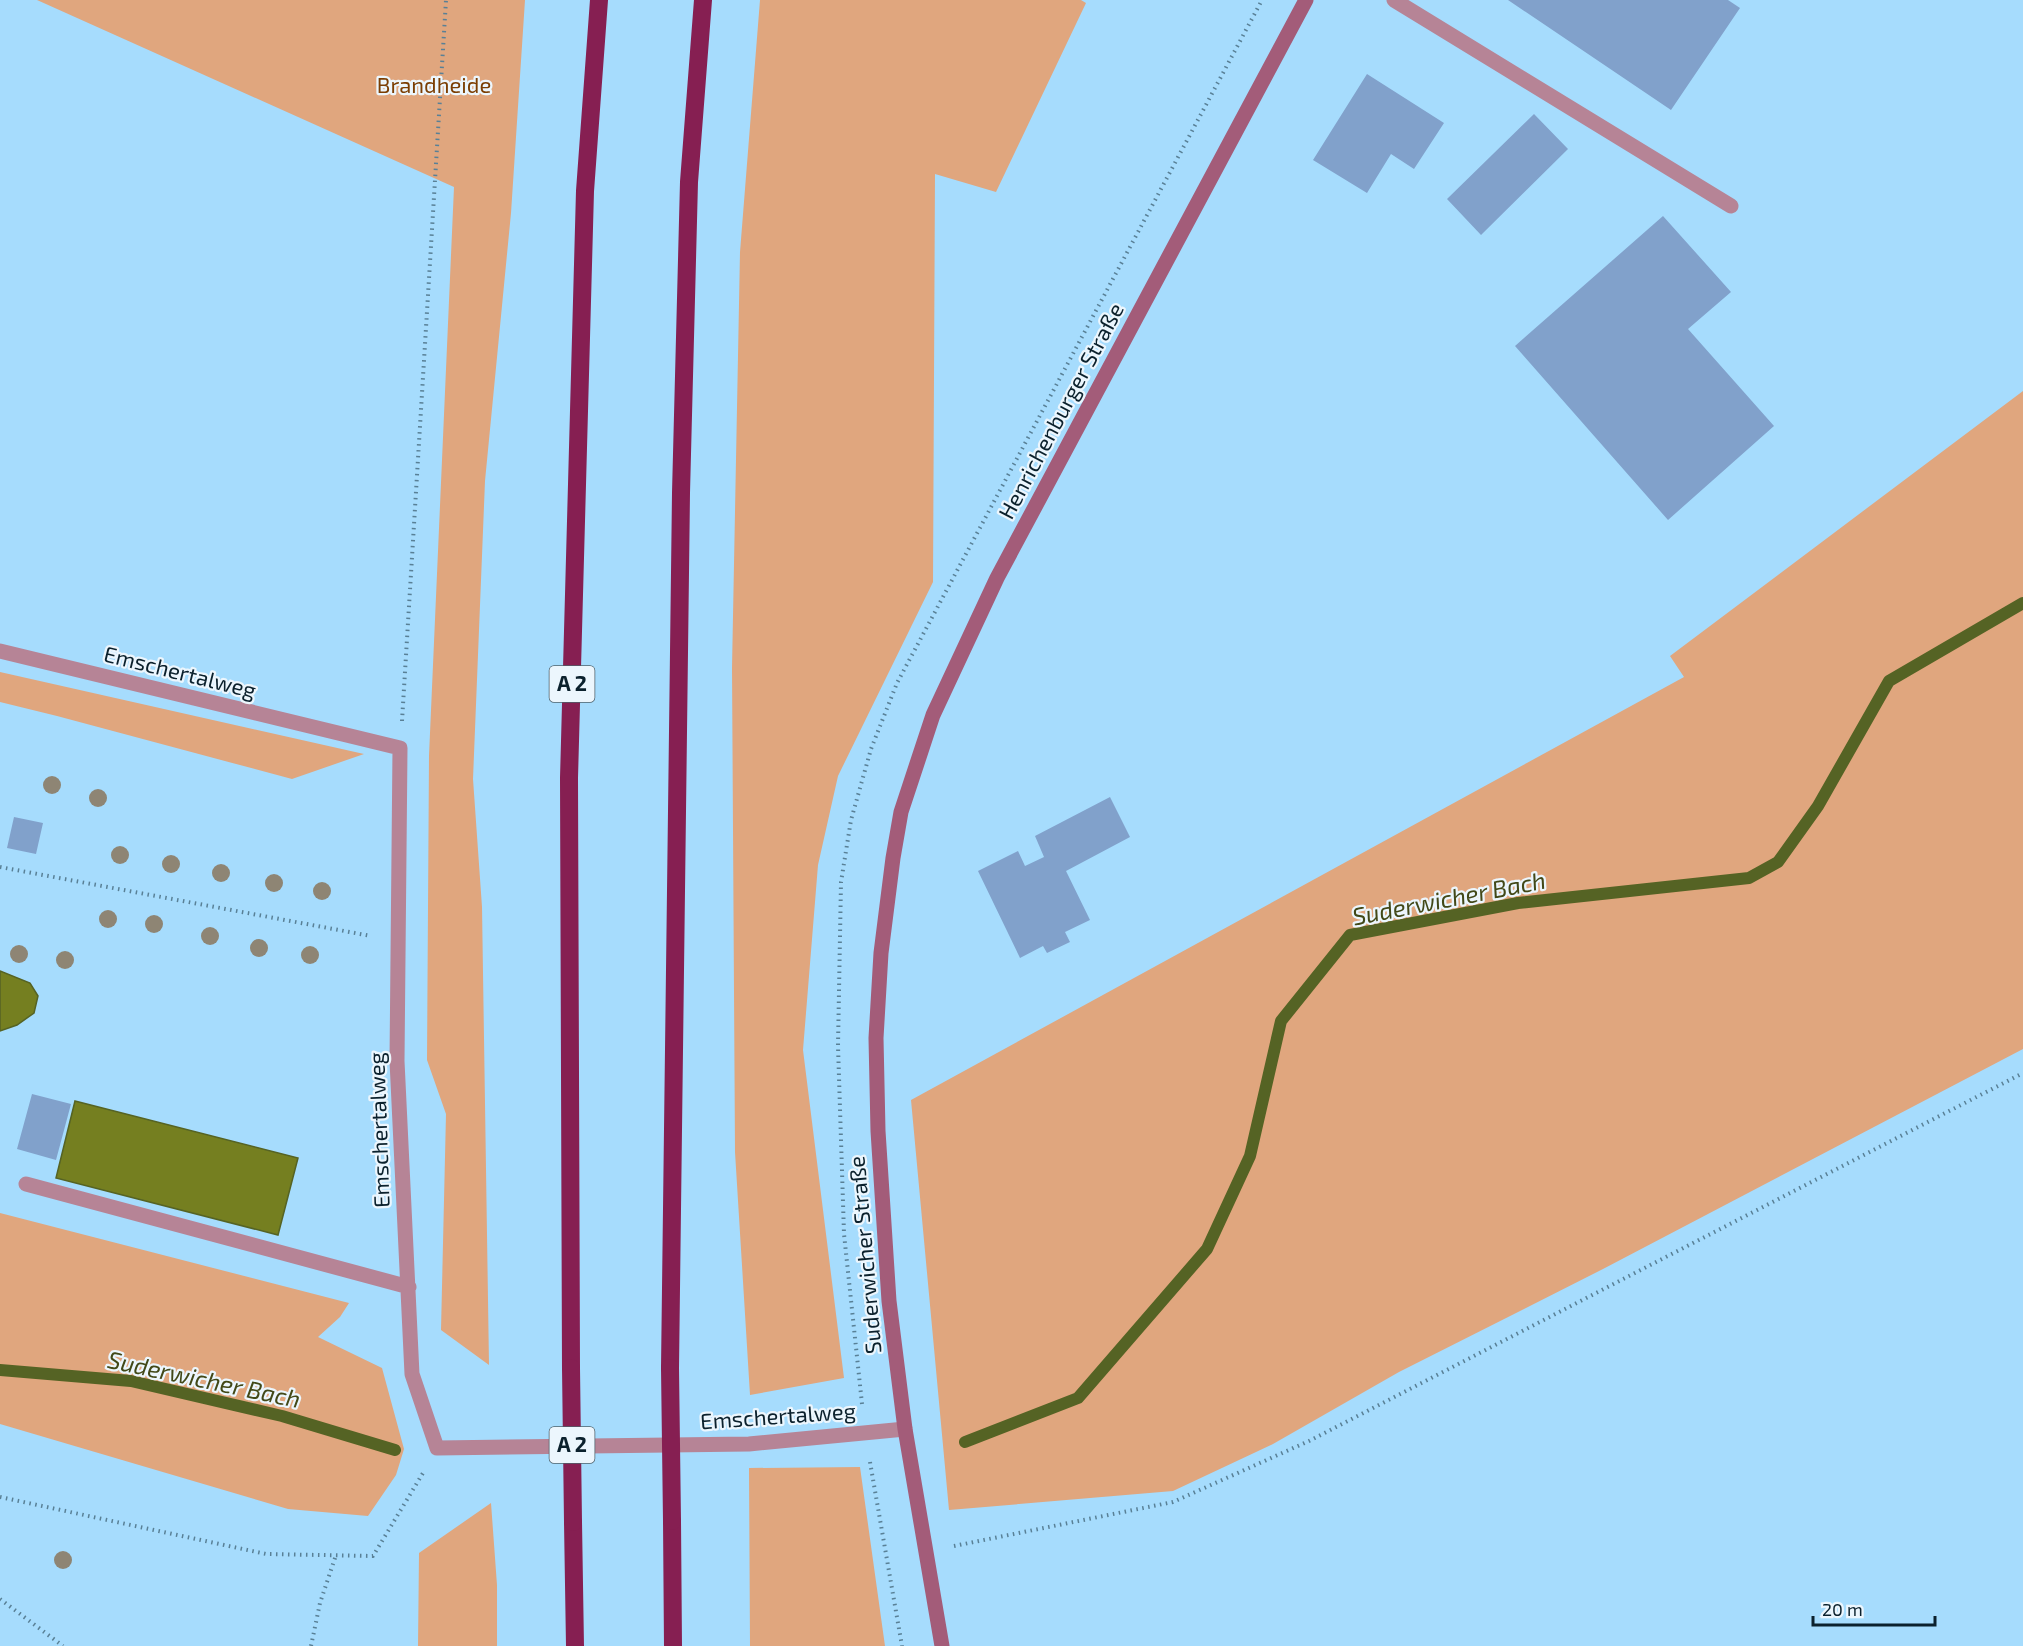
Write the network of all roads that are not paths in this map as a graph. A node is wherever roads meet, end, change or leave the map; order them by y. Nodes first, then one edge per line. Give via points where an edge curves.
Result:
1 (599, 0) edge
2 (704, 0) edge
3 (1306, 0) edge
4 (1394, 0) edge
5 (1731, 206) dead end
6 (0, 651) edge
7 (893, 858) joint
8 (26, 1184) dead end
9 (409, 1287) junction
10 (905, 1429) junction
11 (575, 1646) edge
12 (673, 1646) edge
13 (942, 1646) edge

1 - 11 highway, A 2, bridge via 585,191 569,778
2 - 12 highway, bridge via 689,182 681,493 670,1368
3 - 7 main road, Henrichenburger Straße via 997,579 933,716 901,812
4 - 5 lane
6 - 9 lane, Emschertalweg via 400,748 398,1061
7 - 10 main road, Suderwicher Straße via 880,953 877,1119 889,1301
8 - 9 lane
9 - 10 lane, Emschertalweg via 412,1374 437,1448 748,1444
10 - 13 main road, Suderwicher Straße

